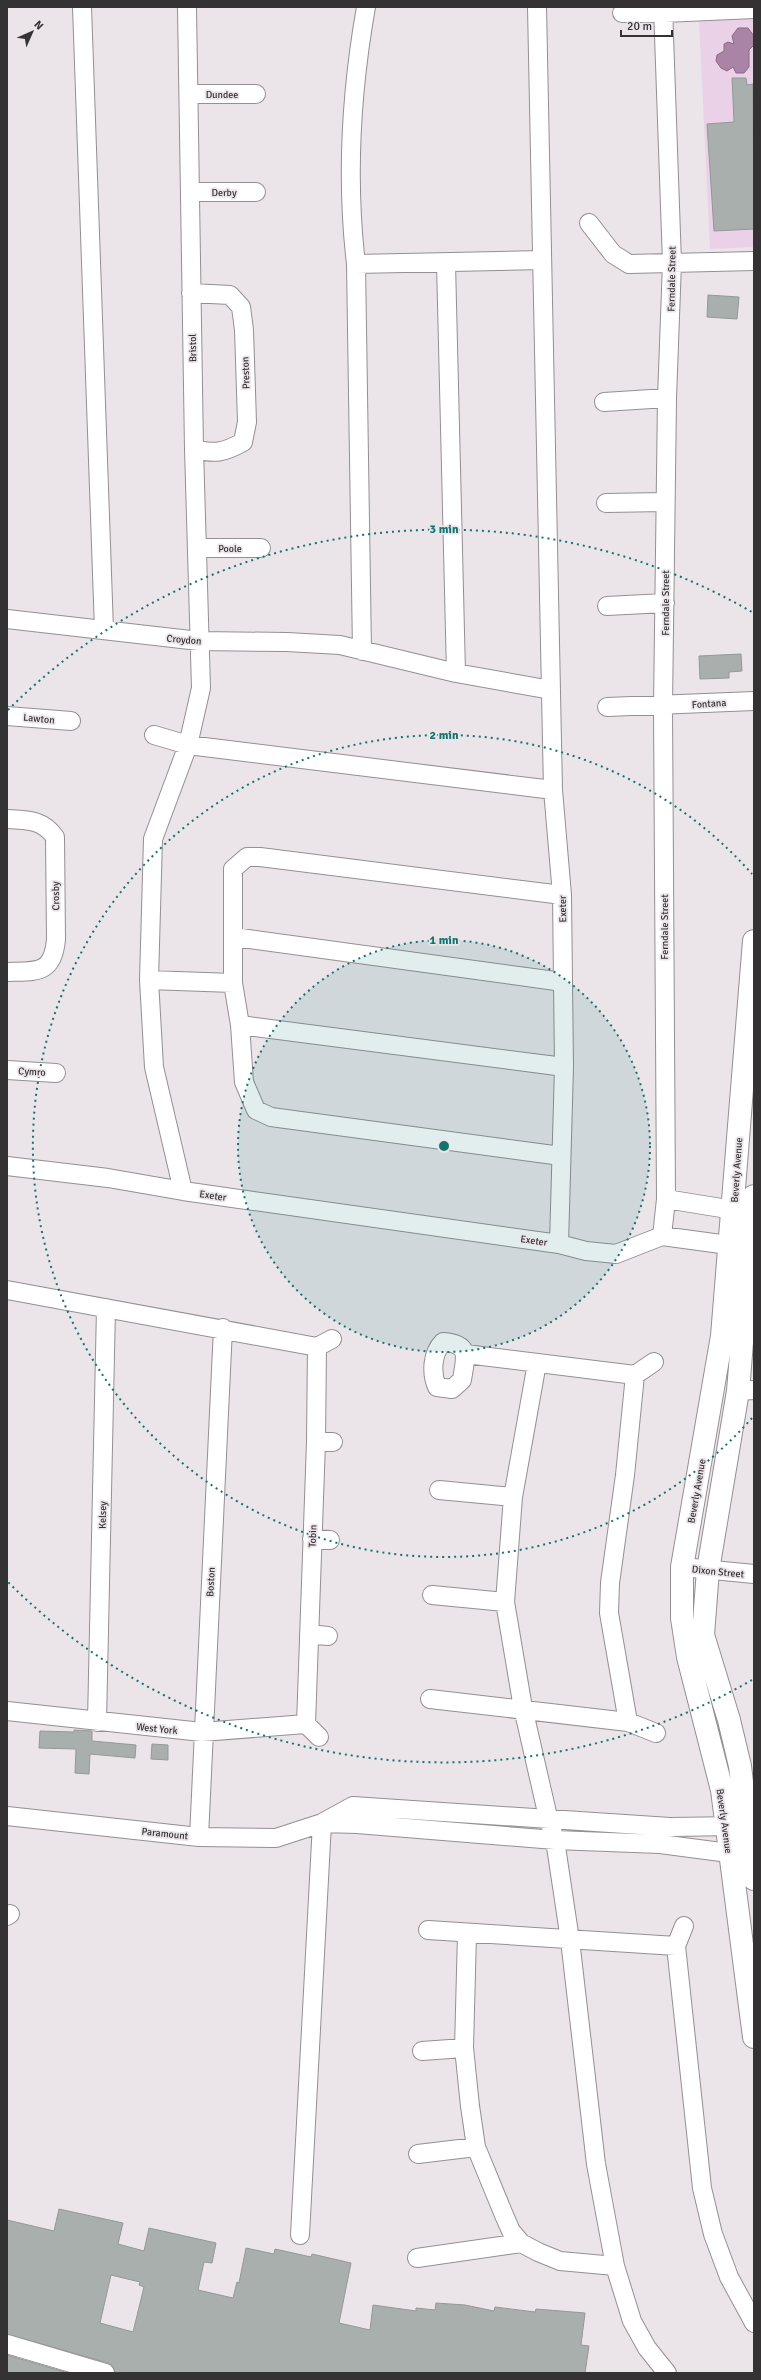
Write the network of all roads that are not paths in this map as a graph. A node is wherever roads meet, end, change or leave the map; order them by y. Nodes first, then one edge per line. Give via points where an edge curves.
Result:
1 (82, 7) edge
2 (187, 7) edge
3 (366, 7) edge
4 (537, 7) edge
5 (754, 9) edge
6 (663, 10) edge
7 (622, 13) dead end
8 (189, 94) junction
9 (256, 94) dead end
10 (191, 192) junction
11 (256, 192) dead end
12 (589, 223) dead end
13 (542, 260) junction
14 (754, 261) edge
15 (446, 263) junction
16 (672, 263) junction
17 (356, 264) junction
18 (191, 294) junction
19 (666, 398) junction
20 (604, 402) dead end
21 (194, 449) junction
22 (665, 502) junction
23 (606, 503) dead end
24 (198, 548) junction
25 (261, 548) dead end
26 (665, 603) junction
27 (607, 606) dead end
28 (7, 619) edge
29 (104, 630) junction
30 (199, 641) junction
31 (362, 651) junction
32 (456, 673) junction
33 (551, 690) junction
34 (754, 701) edge
35 (663, 706) junction
36 (607, 708) dead end
37 (7, 716) edge
38 (71, 721) dead end
39 (154, 735) dead end
40 (188, 745) junction
41 (554, 790) junction
42 (7, 819) edge
43 (562, 895) junction
44 (234, 937) junction
45 (754, 941) edge
46 (7, 972) edge
47 (149, 980) junction
48 (563, 982) junction
49 (233, 983) junction
50 (240, 1025) junction
51 (564, 1067) junction
52 (7, 1070) edge
53 (56, 1073) dead end
54 (561, 1156) junction
55 (7, 1166) edge
56 (183, 1191) junction
57 (666, 1199) junction
58 (746, 1206) edge
59 (662, 1236) junction
60 (559, 1244) junction
61 (739, 1247) junction
62 (7, 1290) edge
63 (106, 1308) junction
64 (223, 1328) junction
65 (466, 1354) dead end
66 (537, 1362) junction
67 (654, 1362) dead end
68 (635, 1375) junction
69 (746, 1391) edge
70 (439, 1490) dead end
71 (513, 1498) junction
72 (312, 1539) junction
73 (330, 1540) dead end
74 (682, 1567) junction
75 (708, 1570) junction
76 (750, 1574) edge
77 (432, 1595) dead end
78 (505, 1602) junction
79 (310, 1634) junction
80 (328, 1636) dead end
81 (430, 1699) dead end
82 (523, 1708) junction
83 (7, 1711) edge
84 (97, 1722) junction
85 (628, 1722) junction
86 (306, 1724) junction
87 (202, 1732) junction
88 (656, 1733) dead end
89 (319, 1737) dead end
90 (747, 1765) edge
91 (7, 1816) edge
92 (548, 1817) junction
93 (322, 1823) junction
94 (726, 1826) junction
95 (748, 1826) junction
96 (199, 1836) junction
97 (555, 1840) junction
98 (740, 1855) junction
99 (754, 1879) edge
100 (684, 1926) dead end
101 (428, 1930) dead end
102 (467, 1934) junction
103 (570, 1940) junction
104 (676, 1946) junction
105 (754, 2037) edge
106 (464, 2048) junction
107 (422, 2051) dead end
108 (476, 2148) junction
109 (418, 2154) dead end
110 (300, 2235) dead end
111 (521, 2243) junction
112 (417, 2258) dead end
113 (615, 2266) junction
114 (754, 2323) edge
115 (7, 2344) edge
116 (105, 2373) edge
117 (667, 2373) edge

1 - 29 street
2 - 8 street, Bristol
3 - 17 street via 353,109 351,158 350,218
4 - 13 street, Exeter
5 - 6 street
6 - 7 street
6 - 16 street, Ferndale Street
8 - 9 street, Dundee
8 - 10 street, Bristol
10 - 11 street, Derby
10 - 18 street, Bristol
12 - 16 street via 614,254 629,264
13 - 15 street
13 - 33 street, Exeter
14 - 16 street
15 - 17 street
15 - 32 street
16 - 19 street, Ferndale Street
17 - 31 street
18 - 21 street, Bristol
18 - 21 street, Preston via 230,295 241,307 247,422 242,442 228,450 213,453
19 - 20 street
19 - 22 street, Ferndale Street
21 - 24 street, Bristol
22 - 23 street
22 - 26 street, Ferndale Street
24 - 25 street, Poole
24 - 30 street, Bristol
26 - 27 street
26 - 35 street, Ferndale Street
28 - 29 street, Croydon
29 - 30 street, Croydon
30 - 31 street, Croydon via 320,643
30 - 40 street, Bristol via 201,688
31 - 32 street, Croydon
32 - 33 street, Croydon
33 - 41 street, Exeter
34 - 35 street, Fontana
35 - 36 street, Fontana
35 - 57 street, Ferndale Street
37 - 38 street, Lawton
39 - 40 street
40 - 41 street
40 - 47 street, Bristol via 153,840
41 - 43 street, Exeter
42 - 46 street, Crosby via 35,820 48,828 54,837 56,939 55,952 39,971
43 - 44 street via 247,857 233,869
43 - 48 street, Exeter
44 - 48 street
44 - 49 street
45 - 58 street, Beverly Avenue
47 - 49 street
47 - 56 street, Bristol via 154,1067
48 - 51 street, Exeter
49 - 50 street
50 - 51 street
50 - 54 street via 247,1093 256,1110 271,1117
51 - 54 street, Exeter
52 - 53 street, Cymro
54 - 60 street, Exeter
55 - 56 street, Exeter via 108,1178
56 - 60 street, Exeter
57 - 58 street
57 - 59 street, Ferndale Street
58 - 61 street, Beverly Avenue
59 - 60 street via 616,1254 586,1251
59 - 61 street
61 - 69 street, Beverly Avenue
61 - 74 street, Beverly Avenue
62 - 63 street
63 - 64 street
63 - 84 street, Kelsey
64 - 72 street, Tobin via 324,1343 325,1442
64 - 87 street, Boston
65 - 66 street
66 - 68 street
66 - 71 street
67 - 68 street
68 - 85 street via 625,1475 610,1583 609,1613
69 - 75 street, Beverly Avenue
70 - 71 street
71 - 78 street
72 - 73 street
72 - 79 street, Tobin
74 - 75 street, Dixon Street
74 - 94 street, Beverly Avenue via 682,1618 688,1657 722,1790
75 - 76 street, Dixon Street
75 - 90 street, Beverly Avenue via 704,1635 729,1720
77 - 78 street
78 - 82 street
79 - 80 street
79 - 86 street, Tobin
81 - 82 street
82 - 85 street
82 - 92 street
83 - 84 street, West York
84 - 87 street, West York
85 - 88 street
86 - 87 street, West York
86 - 89 street
87 - 96 street, Boston
90 - 95 street, Beverly Avenue
91 - 96 street, Paramount
92 - 93 street via 353,1806
92 - 94 street via 670,1827
92 - 97 street
93 - 96 street, Paramount via 276,1838
93 - 97 street
93 - 110 street
94 - 95 street
94 - 98 street, Beverly Avenue
95 - 98 street, Beverly Avenue
97 - 98 street via 660,1844
97 - 103 street
98 - 99 street, Beverly Avenue
98 - 105 street, Beverly Avenue
100 - 104 street
101 - 102 street
102 - 103 street
102 - 106 street
103 - 104 street
103 - 113 street via 596,2164
104 - 114 street via 702,2188 713,2234 729,2277
106 - 107 street
106 - 108 street
108 - 109 street
108 - 111 street via 511,2231
111 - 112 street
111 - 113 street via 560,2261
113 - 117 street via 632,2321 647,2348
115 - 116 street

